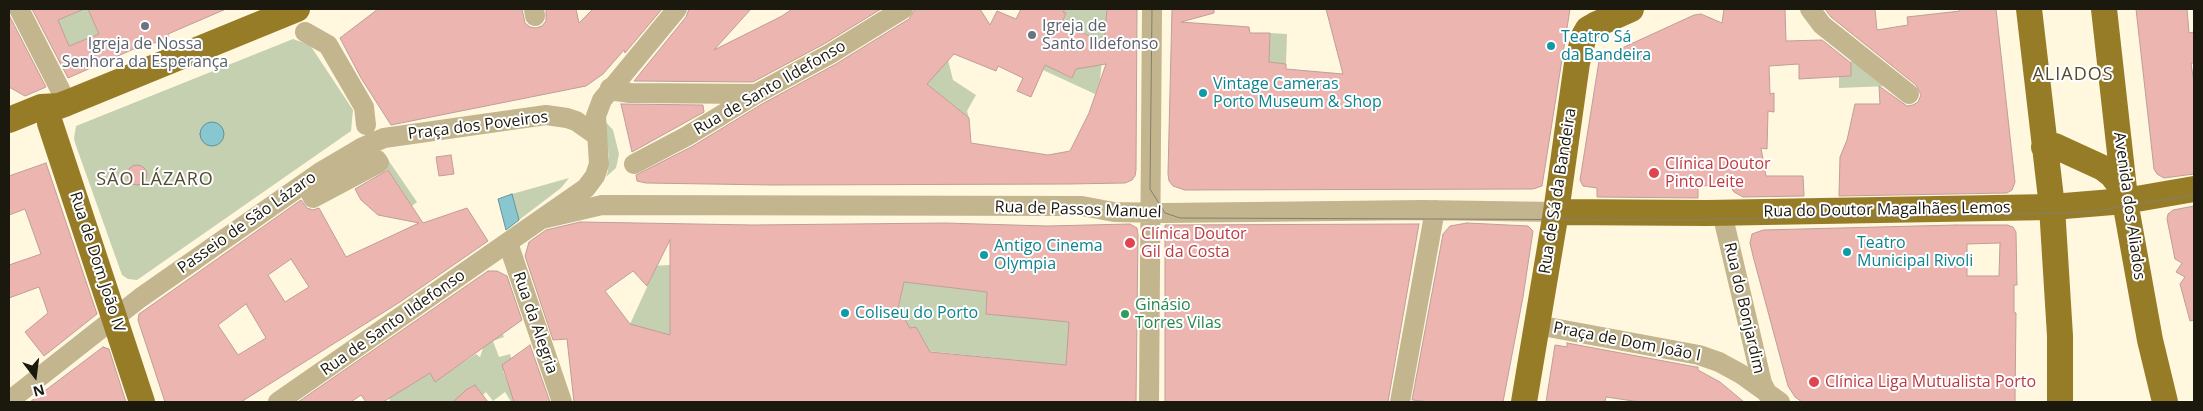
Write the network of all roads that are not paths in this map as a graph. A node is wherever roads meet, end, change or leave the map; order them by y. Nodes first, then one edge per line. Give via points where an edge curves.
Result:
1 (19, 9) edge
2 (677, 9) edge
3 (903, 9) edge
4 (1152, 9) edge
5 (1631, 9) edge
6 (1810, 9) edge
7 (2029, 9) edge
8 (2104, 9) edge
9 (301, 20) edge
10 (610, 88) junction
11 (756, 94) junction
12 (1909, 94) dead end
13 (59, 111) junction
14 (11, 119) edge
15 (366, 125) dead end
16 (596, 136) junction
17 (384, 138) joint
18 (2044, 147) junction
19 (634, 164) dead end
20 (2194, 189) edge
21 (2124, 196) junction
22 (2052, 207) junction
23 (1435, 210) junction
24 (1556, 212) junction
25 (1151, 213) junction
26 (1722, 213) junction
27 (542, 219) junction
28 (508, 243) junction
29 (115, 316) junction
30 (1537, 325) junction
31 (1772, 399) edge
32 (9, 401) edge
33 (142, 402) edge
34 (278, 402) edge
35 (562, 402) edge
36 (1149, 402) edge
37 (1400, 402) edge
38 (1524, 402) edge
39 (2060, 402) edge
40 (2164, 402) edge

1 - 13 street
2 - 10 street
3 - 11 street, Rua de Santo Ildefonso
4 - 25 street
5 - 24 main road, Rua de Sá da Bandeira via 1588,29 1584,36 1577,64
6 - 12 street via 1822,25
7 - 18 main road
8 - 21 main road, Avenida dos Aliados
9 - 13 main road
9 - 15 street via 328,45 364,107
10 - 11 street via 630,93
10 - 16 street via 597,108
11 - 19 street, Rua de Santo Ildefonso
13 - 14 main road via 14,136
13 - 29 main road, Rua de Dom João IV
16 - 17 street, Praça dos Poveiros via 576,121 546,115
16 - 27 street via 599,157 595,176 586,188
17 - 29 street, Passeio de São Lázaro via 322,171
18 - 21 main road via 2055,146 2103,168 2112,175
18 - 22 main road
20 - 21 main road, Rua do Doutor Magalhães Lemos
21 - 22 main road, Rua do Doutor Magalhães Lemos
21 - 40 main road, Avenida dos Aliados
22 - 26 main road, Rua do Doutor Magalhães Lemos
22 - 39 main road
23 - 24 street, Rua de Passos Manuel
23 - 25 street, Rua de Passos Manuel
23 - 37 street
24 - 26 main road
24 - 30 main road, Rua de Sá da Bandeira
25 - 27 street, Rua de Passos Manuel via 1114,212 1082,206 602,205
25 - 36 street
26 - 31 street, Rua do Bonjardim via 1762,383
27 - 28 street
28 - 34 street, Rua de Santo Ildefonso
28 - 35 street, Rua da Alegria
29 - 32 street, Passeio de São Lázaro
29 - 33 main road, Rua de Dom João IV
30 - 31 street, Praça de Dom João I via 1700,355 1734,370
30 - 38 main road, Rua de Sá da Bandeira

